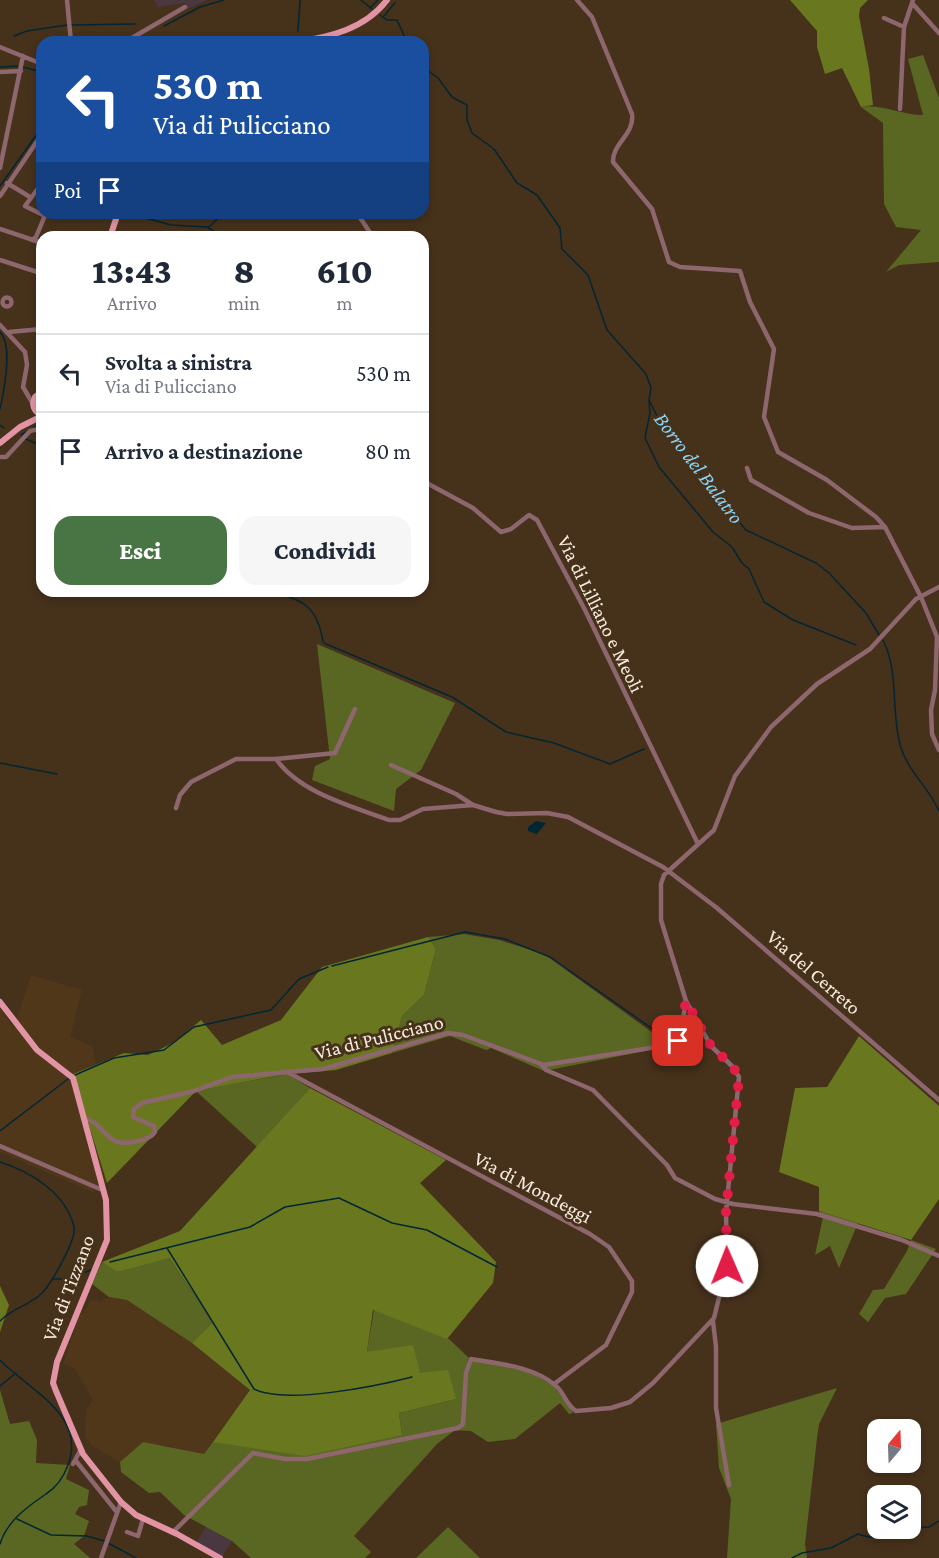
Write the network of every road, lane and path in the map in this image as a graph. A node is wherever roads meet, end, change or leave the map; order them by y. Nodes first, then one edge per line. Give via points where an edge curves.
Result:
1 (67, 0) edge
2 (387, 0) edge
3 (577, 0) edge
4 (912, 2) edge
5 (185, 7) dead end
6 (884, 18) dead end
7 (904, 27) junction
8 (939, 33) edge
9 (70, 36) edge
10 (136, 36) edge
11 (324, 36) edge
12 (0, 47) edge
13 (23, 60) junction
14 (36, 63) edge
15 (22, 70) junction
16 (0, 72) edge
17 (900, 109) dead end
18 (36, 142) edge
19 (0, 168) edge
20 (7, 183) junction
21 (36, 190) edge
22 (0, 196) edge
23 (30, 198) junction
24 (36, 210) edge
25 (0, 229) edge
26 (36, 240) edge
27 (0, 260) edge
28 (36, 271) edge
29 (0, 325) edge
30 (36, 330) edge
31 (9, 332) junction
32 (25, 390) junction
33 (36, 393) edge
34 (36, 399) edge
35 (33, 405) junction
36 (36, 409) edge
37 (36, 419) edge
38 (20, 427) junction
39 (36, 430) edge
40 (0, 443) edge
41 (0, 457) edge
42 (747, 468) dead end
43 (429, 484) edge
44 (885, 527) junction
45 (939, 587) edge
46 (921, 597) junction
47 (938, 637) edge
48 (355, 709) dead end
49 (939, 750) edge
50 (276, 759) junction
51 (391, 765) dead end
52 (473, 805) junction
53 (176, 808) dead end
54 (698, 844) junction
55 (667, 869) junction
56 (686, 1001) junction
57 (0, 1002) edge
58 (541, 1064) junction
59 (286, 1072) junction
60 (939, 1100) edge
61 (82, 1118) junction
62 (0, 1146) edge
63 (104, 1188) junction
64 (727, 1195) junction
65 (716, 1199) junction
66 (727, 1203) junction
67 (737, 1205) junction
68 (726, 1212) junction
69 (939, 1256) edge
70 (713, 1321) junction
71 (554, 1384) junction
72 (81, 1449) junction
73 (729, 1485) dead end
74 (121, 1502) junction
75 (116, 1511) junction
76 (143, 1519) junction
77 (127, 1532) dead end
78 (173, 1532) junction
79 (101, 1558) edge
80 (220, 1558) edge

1 - 9 street
2 - 11 main road via 343,32
3 - 44 street via 592,17 632,114 630,129 613,162 652,209 669,262 680,267 740,271 750,302 772,341 764,417 778,452 827,480 872,512
4 - 7 street
4 - 8 street
5 - 10 street
6 - 7 street
7 - 17 street
12 - 13 street
13 - 14 street
13 - 15 street
15 - 16 street
15 - 19 street
18 - 20 street
20 - 22 street
20 - 23 street
21 - 23 street
23 - 24 street via 25,206
25 - 26 street
27 - 28 street
29 - 31 street
30 - 31 street
31 - 32 street via 25,352
32 - 33 street
32 - 35 street
34 - 35 main road
35 - 36 main road
35 - 38 main road
37 - 38 main road
38 - 40 main road
39 - 41 street via 6,457
42 - 44 street via 751,480 809,513 852,528
43 - 54 street, Via di Lilliano e Meoli via 473,508 501,532 529,515 537,520
44 - 46 street
45 - 46 street
46 - 47 street
46 - 54 street via 874,646 817,684 768,730 730,785 714,830
47 - 49 street via 931,710 932,734
48 - 50 street via 335,753
50 - 52 street via 309,787 389,820 400,820 423,808
50 - 53 street via 236,759 191,782 180,795
51 - 52 street
52 - 55 street, Via del Cerreto via 507,814 568,817
54 - 55 street
55 - 56 street, Via di Pulicciano via 661,884 661,920
55 - 60 street, Via del Cerreto
56 - 58 street, Via di Pulicciano via 680,1037 675,1044
56 - 64 street via 711,1046 739,1077
57 - 61 main road, Via di Tizzano via 38,1050 72,1077
58 - 59 street, Via di Pulicciano via 451,1033 334,1066
58 - 65 street via 546,1070 593,1090 667,1165 675,1178
59 - 61 street, Via di Pulicciano via 232,1077 139,1105 133,1111 134,1117 156,1130 151,1137 127,1143 111,1140
59 - 71 street, Via di Mondeggi via 609,1247 632,1281 632,1292 606,1345
61 - 63 main road, Via di Tizzano
62 - 63 street
63 - 72 main road, Via di Tizzano via 107,1240 53,1377
64 - 66 street
64 - 67 street
65 - 66 street
65 - 68 street
66 - 67 street
66 - 68 street
67 - 69 street via 817,1214 902,1240
68 - 70 street via 727,1266
70 - 71 street via 653,1383 622,1405 576,1411
70 - 73 street via 716,1408
71 - 78 street via 518,1367 471,1359 466,1373 463,1424 458,1428 307,1458 285,1459 253,1453
72 - 74 main road, Via di Tizzano
72 - 75 street via 75,1463
74 - 75 street
74 - 76 main road, Via di Tizzano
75 - 79 street
76 - 77 street via 138,1536
76 - 78 main road, Via di Tizzano
78 - 80 main road, Via di Tizzano

